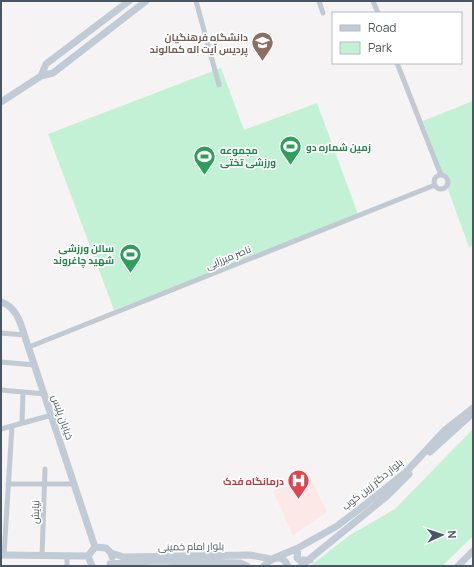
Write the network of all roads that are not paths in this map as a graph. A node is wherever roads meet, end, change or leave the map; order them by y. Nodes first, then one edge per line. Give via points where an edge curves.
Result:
1 (129, 1) edge
2 (146, 1) edge
3 (196, 1) edge
4 (319, 1) edge
5 (374, 1) edge
6 (378, 12) edge
7 (323, 13) dead end
8 (397, 64) edge
9 (40, 76) junction
10 (219, 86) dead end
11 (1, 102) edge
12 (441, 175) junction
13 (435, 185) junction
14 (1, 302) edge
15 (1, 333) edge
16 (25, 335) junction
17 (29, 347) junction
18 (1, 362) edge
19 (35, 365) junction
20 (1, 390) edge
21 (23, 392) junction
22 (45, 394) junction
23 (473, 408) edge
24 (473, 413) edge
25 (52, 416) junction
26 (22, 423) junction
27 (12, 426) junction
28 (1, 429) edge
29 (45, 469) dead end
30 (8, 484) junction
31 (45, 484) junction
32 (71, 484) dead end
33 (95, 547) junction
34 (298, 548) junction
35 (473, 551) edge
36 (111, 553) junction
37 (3, 555) edge
38 (42, 556) junction
39 (67, 556) junction
40 (88, 556) junction
41 (271, 559) junction
42 (310, 560) junction
43 (154, 564) edge
44 (109, 565) edge
45 (67, 566) edge
46 (92, 566) edge
47 (247, 566) edge
48 (264, 566) edge
49 (288, 566) edge
50 (301, 566) edge
51 (459, 566) edge

1 - 9 main road via 46,64
2 - 9 main road via 52,73
3 - 10 street
4 - 7 street
5 - 6 street
8 - 12 street
9 - 11 main road
12 - 13 street via 435,179
12 - 13 street via 447,178 448,185 440,189
13 - 17 street, ناصر میرزایی
14 - 16 main road, خیابان پلیس via 17,313
15 - 16 street
16 - 17 main road, خیابان پلیس
17 - 19 main road, خیابان پلیس
18 - 19 street
19 - 22 main road, خیابان پلیس
20 - 21 street
21 - 22 street
21 - 26 street
22 - 25 main road, خیابان پلیس
23 - 34 main road, بلوار دکتر زرین کوب via 445,430 406,472 337,526
24 - 42 main road, بلوار دکتر زرین کوب via 441,441 387,496
25 - 26 street
25 - 33 main road, خیابان پلیس
26 - 27 street
27 - 28 street
27 - 30 street
29 - 31 street, نیایش
30 - 31 street
30 - 37 street
31 - 32 street
31 - 38 street, نیایش
33 - 36 main road, بلوار امام خمینی via 102,546
33 - 40 main road
34 - 41 main road, بلوار دکتر زرین کوب
34 - 42 main road via 297,558
35 - 51 main road
36 - 41 main road, بلوار امام خمینی via 124,557 250,555
36 - 44 main road
37 - 38 main road
38 - 39 main road
39 - 40 main road
39 - 45 street
40 - 46 main road
41 - 48 main road
41 - 49 main road, بلوار امام خمینی via 282,559
42 - 50 main road, بلوار دکتر زرین کوب
43 - 44 main road, بلوار امام خمینی
43 - 47 main road, بلوار امام خمینی via 240,563

